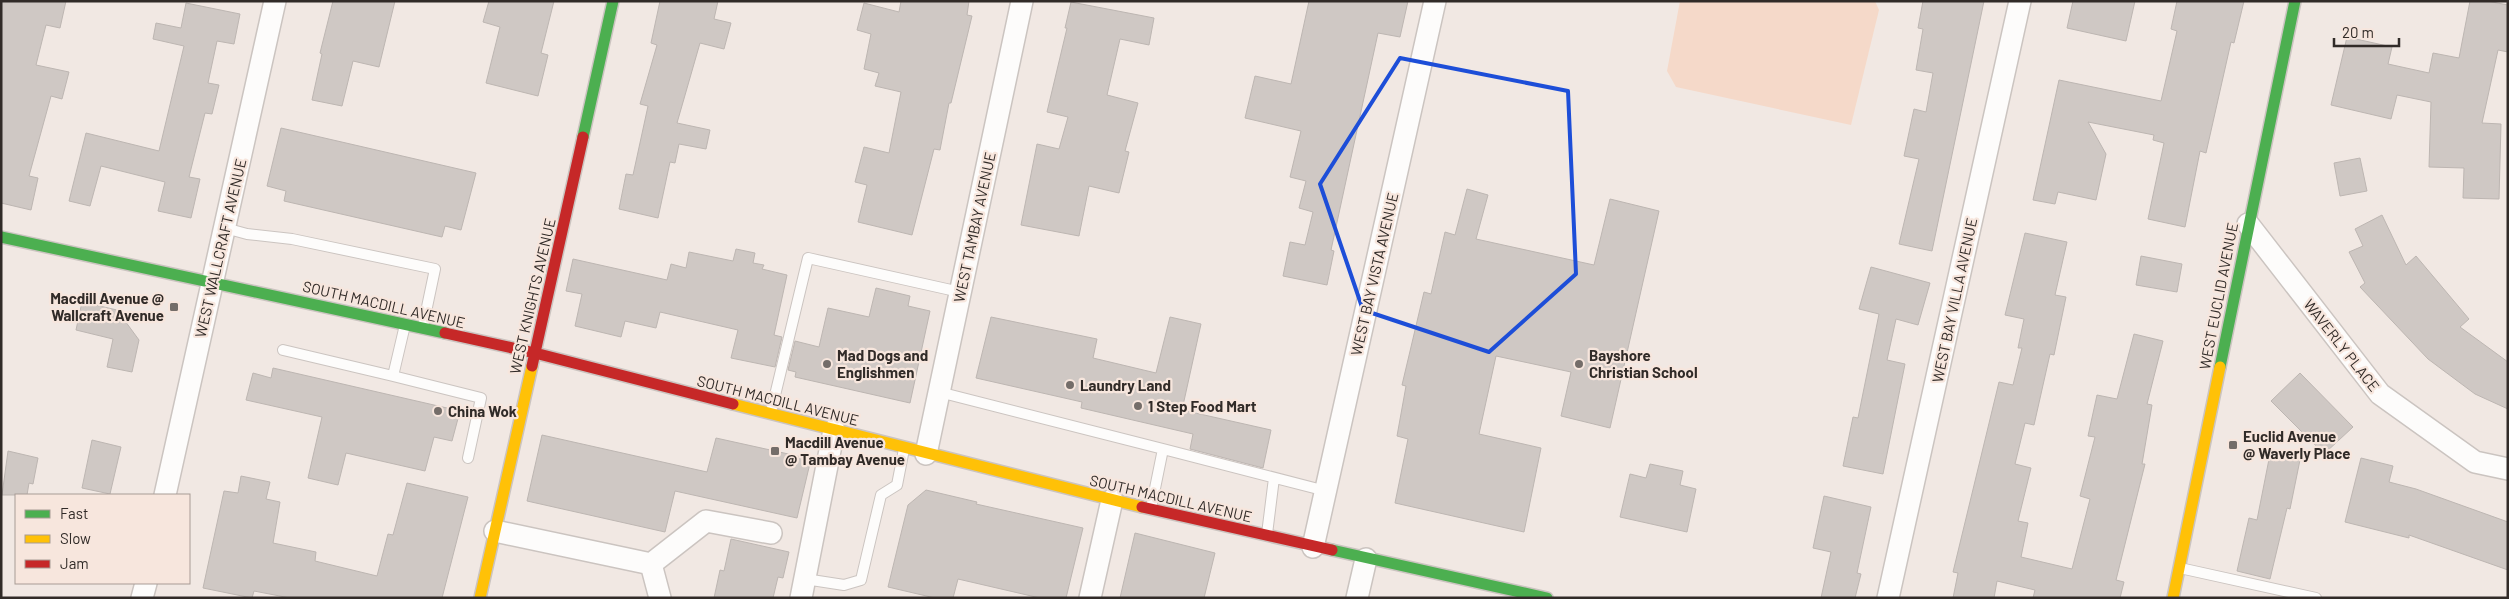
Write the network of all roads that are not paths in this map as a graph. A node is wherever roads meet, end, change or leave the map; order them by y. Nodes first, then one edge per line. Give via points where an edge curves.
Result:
1 (275, 1) edge
2 (613, 1) edge
3 (1022, 1) edge
4 (1435, 1) edge
5 (2020, 1) edge
6 (2295, 1) edge
7 (2248, 224) junction
8 (225, 228) junction
9 (1, 237) edge
10 (213, 281) junction
11 (960, 292) junction
12 (405, 324) junction
13 (422, 328) junction
14 (283, 350) dead end
15 (534, 353) junction
16 (393, 376) junction
17 (939, 392) junction
18 (771, 414) junction
19 (834, 430) junction
20 (904, 448) junction
21 (1163, 449) junction
22 (926, 454) junction
23 (468, 458) dead end
24 (2508, 469) edge
25 (1274, 478) junction
26 (1326, 492) junction
27 (165, 494) edge
28 (1112, 500) junction
29 (1151, 509) junction
30 (495, 531) junction
31 (770, 533) dead end
32 (1267, 536) junction
33 (1313, 547) junction
34 (1366, 559) junction
35 (651, 564) junction
36 (2179, 568) junction
37 (146, 584) edge
38 (803, 588) edge
39 (142, 598) edge
40 (480, 598) edge
41 (660, 598) edge
42 (1090, 598) edge
43 (1357, 598) edge
44 (1547, 598) edge
45 (1888, 598) edge
46 (2173, 598) edge
47 (2316, 598) edge

1 - 8 street, WEST WALLCRAFT AVENUE
2 - 15 street, WEST KNIGHTS AVENUE
3 - 11 street, WEST TAMBAY AVENUE
4 - 26 street, WEST BAY VISTA AVENUE
5 - 45 street, WEST BAY VILLA AVENUE
6 - 7 street, WEST EUCLID AVENUE
7 - 24 street, WAVERLY PLACE via 2380,394 2474,462
7 - 36 street, WEST EUCLID AVENUE
8 - 10 street, WEST WALLCRAFT AVENUE
8 - 13 lane via 434,269
9 - 10 street, SOUTH MACDILL AVENUE
10 - 12 street, SOUTH MACDILL AVENUE
10 - 27 street, WEST WALLCRAFT AVENUE
11 - 17 street, WEST TAMBAY AVENUE
11 - 18 lane via 808,258
12 - 13 street, SOUTH MACDILL AVENUE
12 - 16 lane
13 - 15 street, SOUTH MACDILL AVENUE
14 - 16 lane
15 - 18 street, SOUTH MACDILL AVENUE
15 - 30 street, WEST KNIGHTS AVENUE
16 - 23 lane via 481,398
17 - 21 lane
17 - 22 street, WEST TAMBAY AVENUE
18 - 19 street, SOUTH MACDILL AVENUE
19 - 20 street, SOUTH MACDILL AVENUE
19 - 38 street
20 - 22 street, SOUTH MACDILL AVENUE
20 - 38 lane via 897,485 881,495 861,580 844,585
21 - 25 lane
21 - 29 lane
22 - 28 street, SOUTH MACDILL AVENUE
25 - 26 lane
25 - 32 lane
26 - 33 street, WEST BAY VISTA AVENUE
28 - 29 street, SOUTH MACDILL AVENUE
28 - 42 street
29 - 32 street, SOUTH MACDILL AVENUE
30 - 35 street
30 - 40 street, WEST KNIGHTS AVENUE
31 - 35 street via 706,522
32 - 33 street, SOUTH MACDILL AVENUE
33 - 34 street, SOUTH MACDILL AVENUE
34 - 43 street
34 - 44 street, SOUTH MACDILL AVENUE
35 - 41 street
36 - 46 street, WEST EUCLID AVENUE
36 - 47 lane
37 - 39 street

